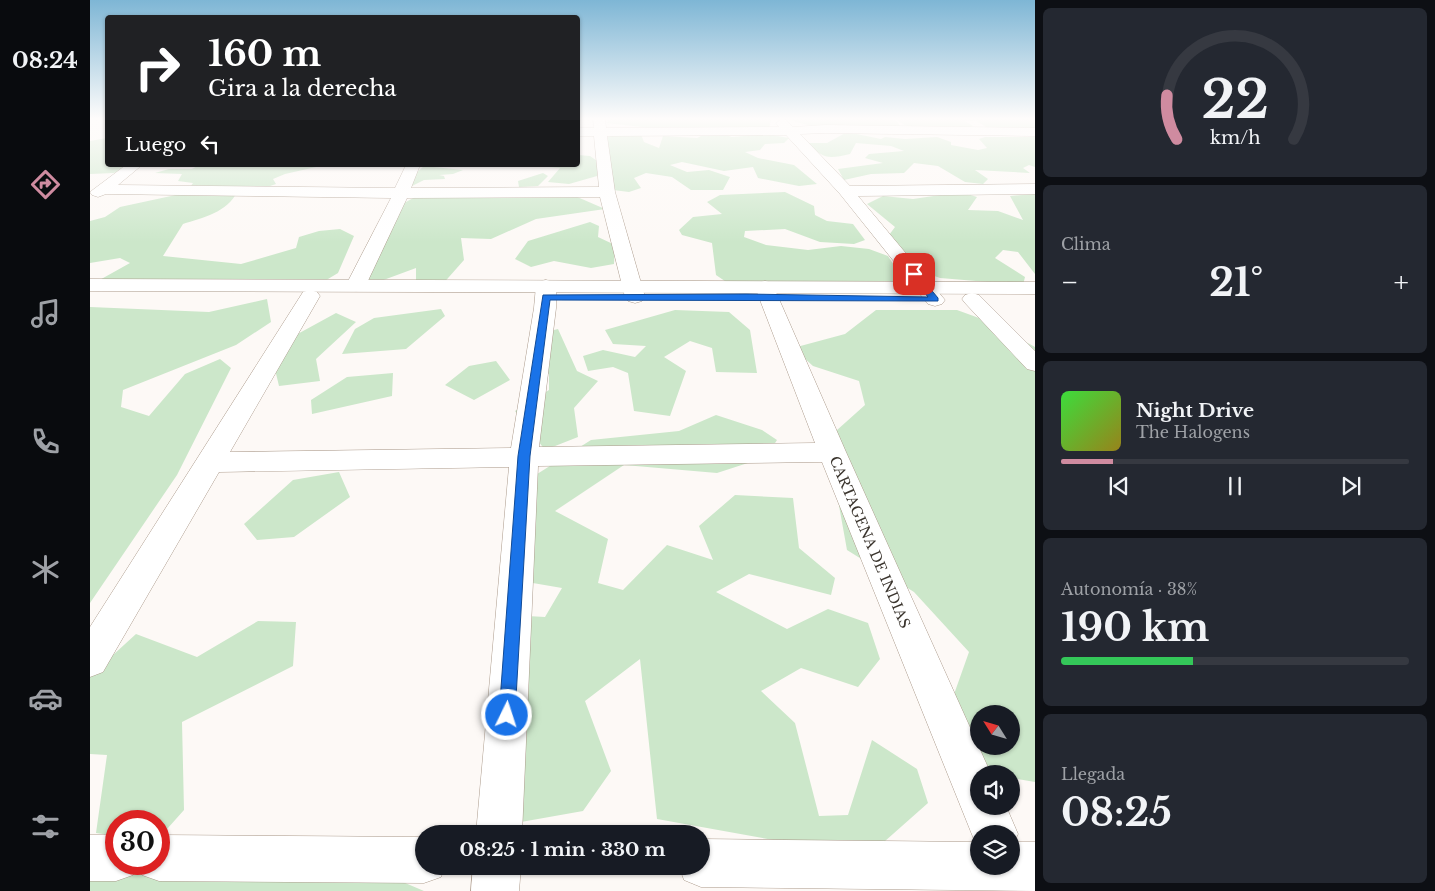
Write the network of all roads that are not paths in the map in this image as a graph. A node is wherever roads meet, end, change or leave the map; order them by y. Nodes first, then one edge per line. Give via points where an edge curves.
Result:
1 (604, 160) edge
2 (816, 160) edge
3 (132, 167) edge
4 (412, 167) edge
5 (90, 179) edge
6 (116, 179) junction
7 (1035, 189) edge
8 (846, 191) junction
9 (607, 192) junction
10 (401, 193) junction
11 (96, 194) edge
12 (90, 285) edge
13 (356, 285) junction
14 (1035, 288) edge
15 (546, 291) junction
16 (634, 292) junction
17 (767, 292) junction
18 (930, 294) junction
19 (90, 295) edge
20 (310, 296) junction
21 (972, 299) junction
22 (1035, 299) edge
23 (1035, 364) edge
24 (832, 452) junction
25 (524, 456) junction
26 (210, 462) junction
27 (90, 660) edge
28 (970, 775) edge
29 (500, 825) edge
30 (90, 858) edge
31 (105, 858) edge
32 (170, 858) edge
33 (415, 860) edge
34 (710, 863) edge
35 (970, 865) edge
36 (496, 875) edge
37 (495, 891) edge

1 - 9 street
2 - 8 street
3 - 6 street
4 - 10 street
5 - 6 street
6 - 11 street
7 - 8 street
8 - 18 street
9 - 10 street
9 - 16 street
10 - 11 street
10 - 13 street
12 - 13 street
13 - 15 street
14 - 18 street
15 - 16 street
15 - 20 street
15 - 25 street
16 - 17 street
17 - 18 street
17 - 24 street, CARTAGENA DE INDIAS
18 - 21 street
19 - 20 street
20 - 26 street
21 - 22 street
21 - 23 street
24 - 25 street
24 - 28 street, CARTAGENA DE INDIAS
25 - 26 street
25 - 29 street
26 - 27 street
30 - 31 street
32 - 33 street
34 - 35 street
36 - 37 street

